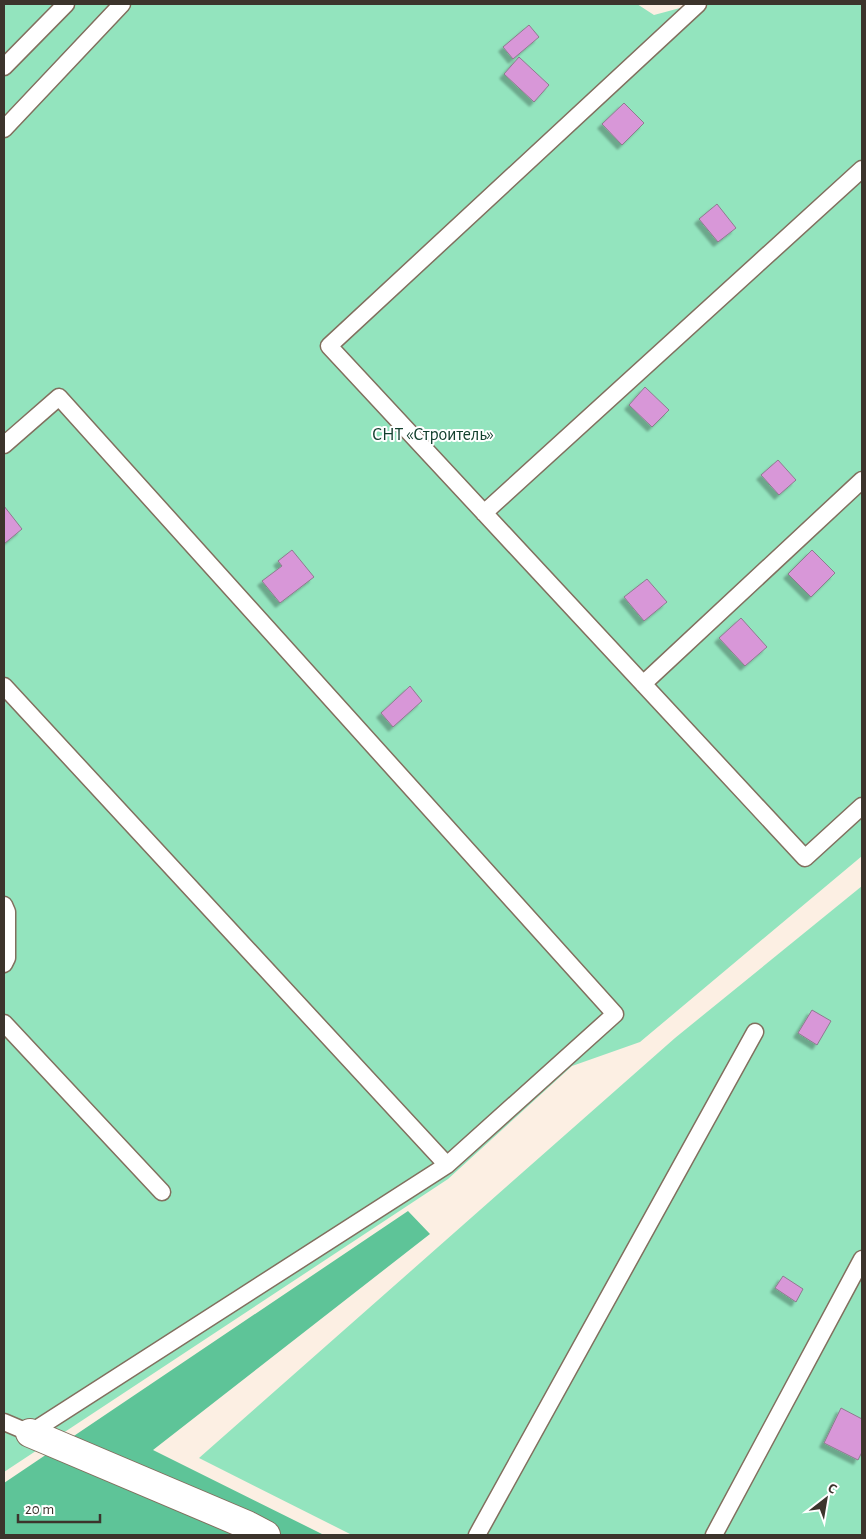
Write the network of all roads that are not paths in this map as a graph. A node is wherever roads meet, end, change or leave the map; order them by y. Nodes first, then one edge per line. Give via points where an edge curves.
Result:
1 (66, 4) edge
2 (122, 4) edge
3 (698, 4) edge
4 (4, 67) edge
5 (4, 129) edge
6 (862, 168) edge
7 (4, 445) edge
8 (862, 480) edge
9 (484, 513) junction
10 (643, 684) junction
11 (4, 686) edge
12 (862, 806) edge
13 (4, 905) edge
14 (4, 964) edge
15 (4, 1023) edge
16 (755, 1032) dead end
17 (447, 1166) junction
18 (162, 1192) dead end
19 (862, 1259) edge
20 (4, 1422) edge
21 (30, 1433) junction
22 (266, 1535) edge
23 (477, 1535) edge
24 (714, 1535) edge

1 - 4 lane
2 - 5 lane
3 - 9 lane via 329,346
6 - 9 lane
7 - 17 lane via 59,397 615,1014
8 - 10 lane
9 - 10 lane
10 - 12 lane via 805,858
11 - 17 lane
13 - 14 lane via 7,912 7,958
15 - 18 lane
16 - 23 lane
17 - 21 lane
19 - 24 lane
20 - 21 lane
21 - 22 street

